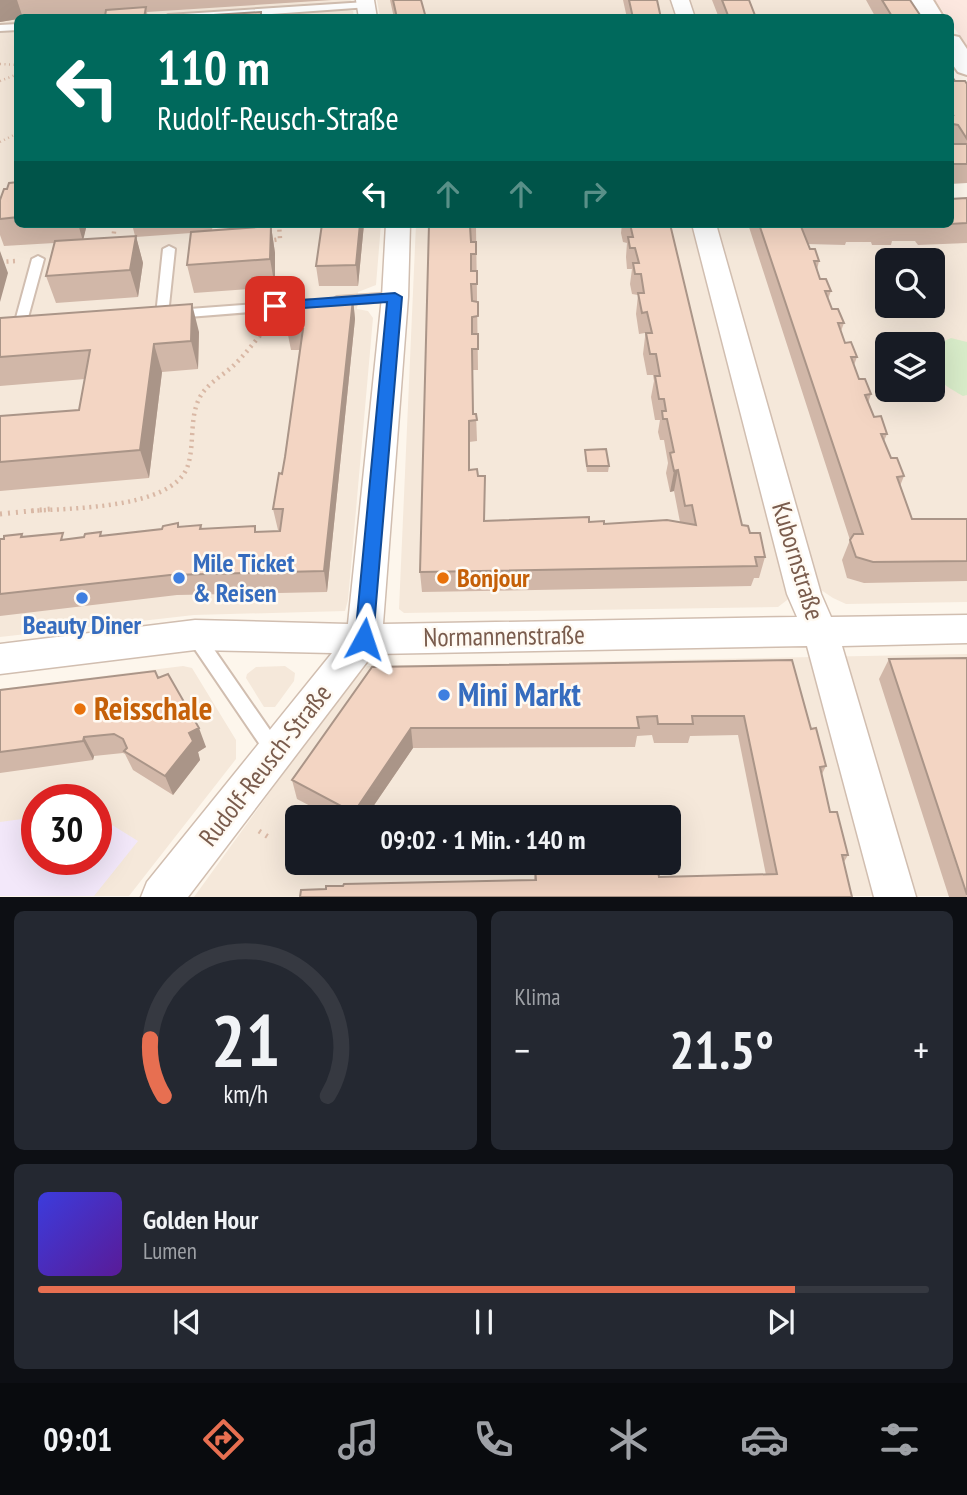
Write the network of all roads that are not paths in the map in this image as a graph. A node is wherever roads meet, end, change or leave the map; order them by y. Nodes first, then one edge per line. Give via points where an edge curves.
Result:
1 (366, 8) edge
2 (247, 14) edge
3 (954, 48) edge
4 (967, 67) edge
5 (398, 228) edge
6 (705, 228) edge
7 (169, 249) dead end
8 (38, 259) road end
9 (395, 297) junction
10 (21, 325) edge
11 (967, 629) edge
12 (820, 631) junction
13 (195, 635) junction
14 (364, 639) junction
15 (0, 659) edge
16 (275, 752) junction
17 (162, 897) edge
18 (895, 897) edge

1 - 2 lane
3 - 4 street
5 - 9 street
6 - 12 street, Kubornstraße via 804,594
7 - 9 lane via 156,315
8 - 10 lane
9 - 14 street
11 - 12 street, Normannenstraße
12 - 14 street, Normannenstraße
12 - 18 street, Kubornstraße
13 - 14 street, Normannenstraße
13 - 15 street, Normannenstraße
13 - 16 lane
14 - 16 street, Rudolf-Reusch-Straße
16 - 17 street, Rudolf-Reusch-Straße

